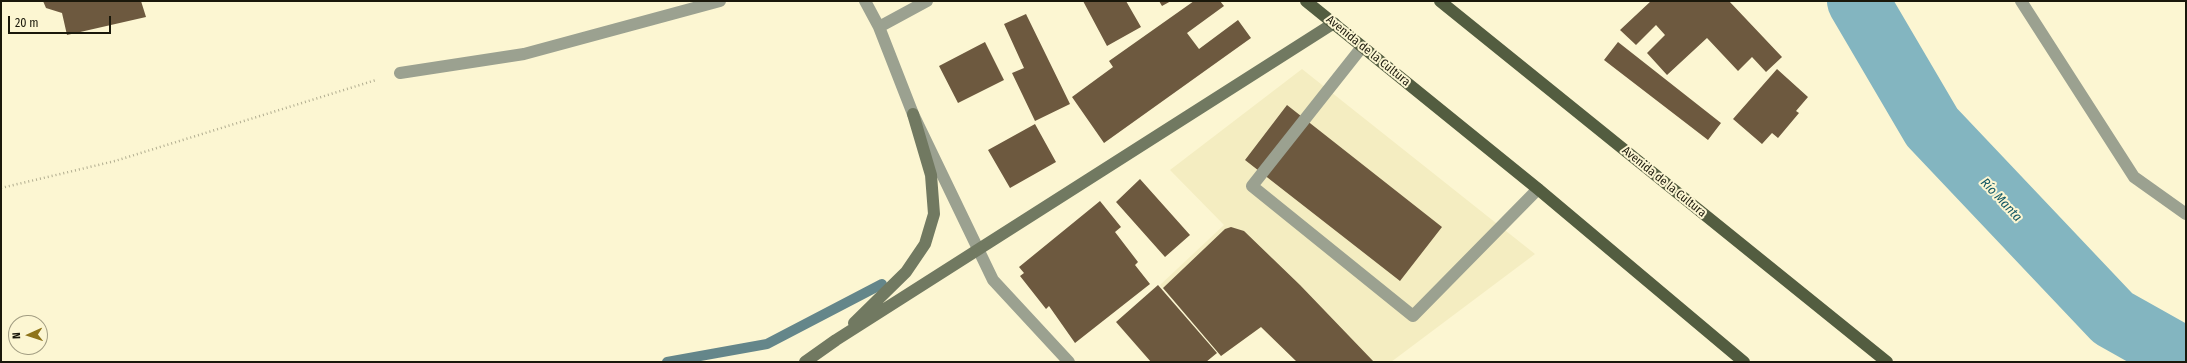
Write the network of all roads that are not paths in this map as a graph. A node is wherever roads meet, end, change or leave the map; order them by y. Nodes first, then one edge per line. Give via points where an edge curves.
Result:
1 (720, 1) edge
2 (865, 1) edge
3 (927, 1) edge
4 (1306, 1) edge
5 (1440, 1) edge
6 (2022, 1) edge
7 (1334, 23) junction
8 (879, 27) junction
9 (1362, 47) junction
10 (400, 73) road end
11 (913, 114) junction
12 (1538, 189) junction
13 (2186, 214) edge
14 (977, 250) junction
15 (836, 340) junction
16 (805, 362) edge
17 (1068, 362) edge
18 (1744, 362) edge
19 (1887, 362) edge

1 - 10 street via 524,54
2 - 8 street
3 - 8 street
4 - 7 main road, Avenida de la Cultura
5 - 19 main road, Avenida de la Cultura
6 - 13 street via 2134,177
7 - 9 main road, Avenida de la Cultura
7 - 14 street
8 - 11 street
9 - 12 main road, Avenida de la Cultura
9 - 12 street via 1252,186 1413,316
11 - 14 street
11 - 15 street via 931,175 934,214 925,244 906,272
12 - 18 main road, Avenida de la Cultura
14 - 15 street
14 - 17 street via 993,280
15 - 16 street

